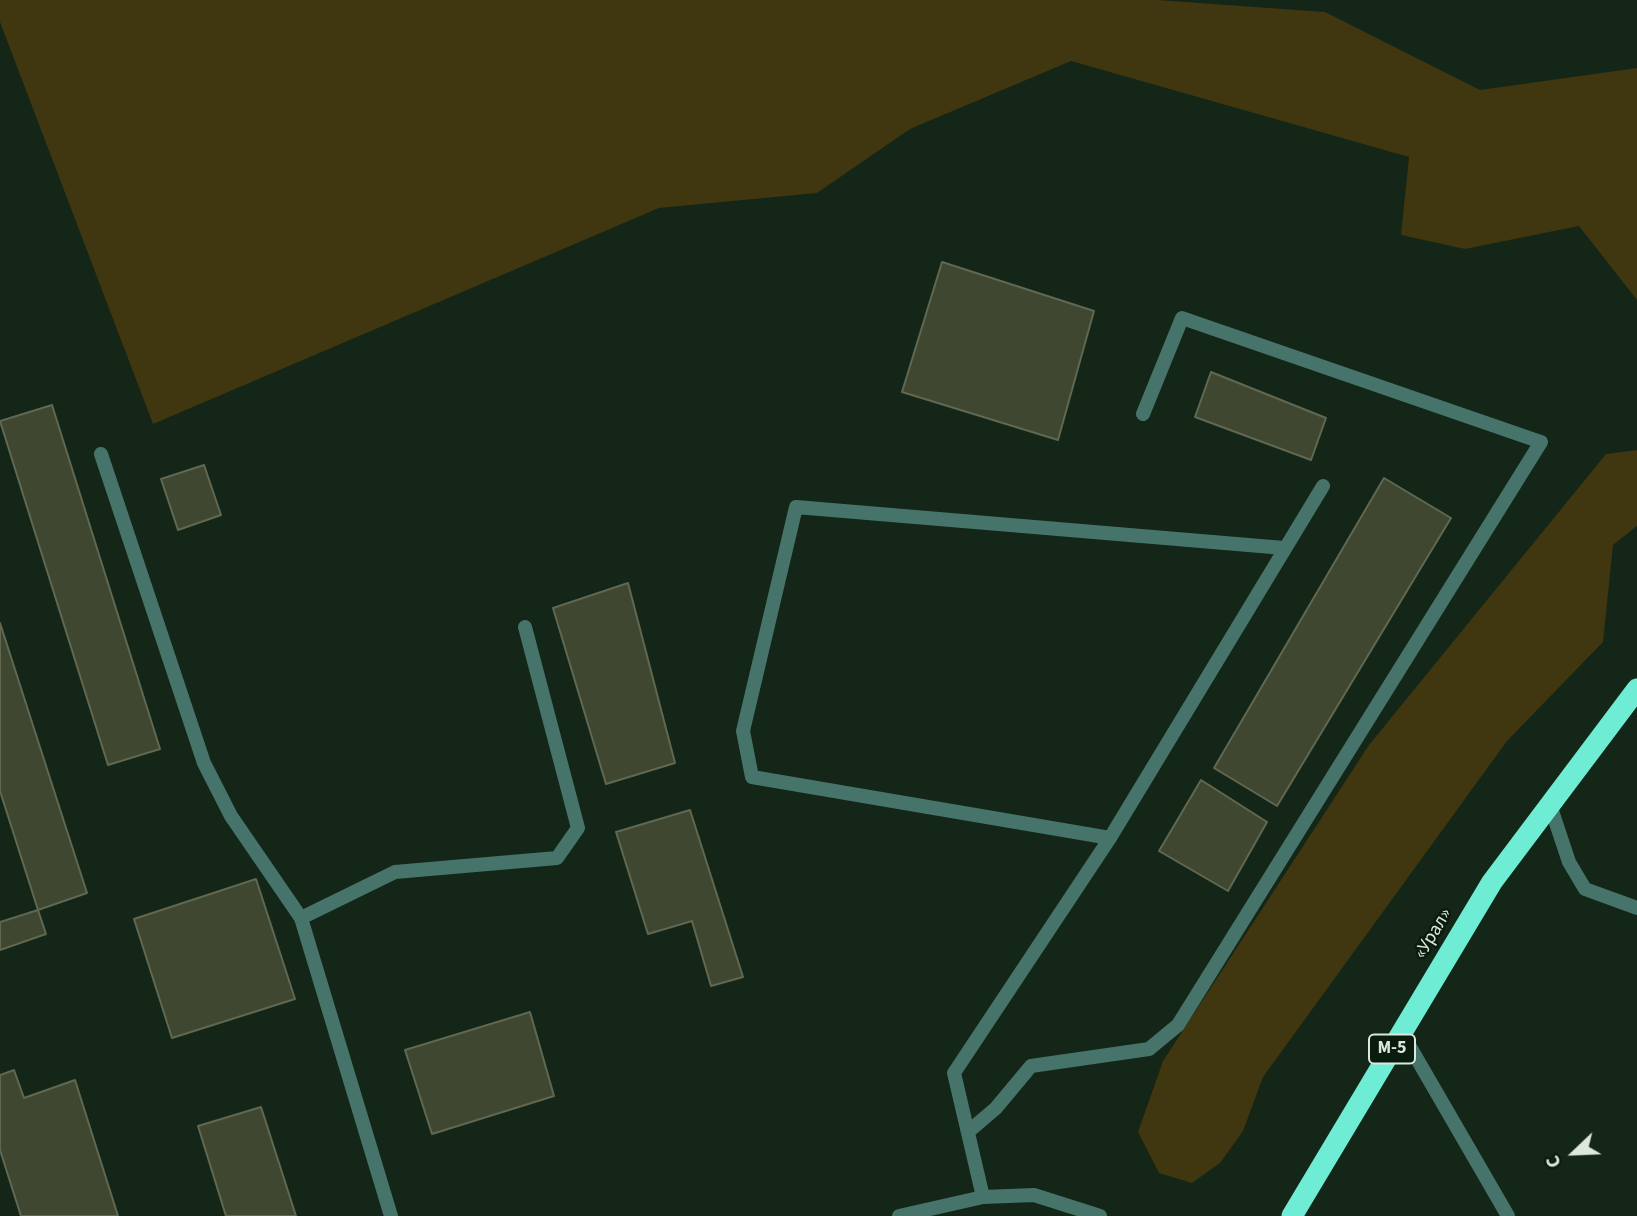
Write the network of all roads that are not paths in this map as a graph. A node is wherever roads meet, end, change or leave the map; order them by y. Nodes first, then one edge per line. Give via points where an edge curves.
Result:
1 (1143, 414) dead end
2 (101, 454) dead end
3 (1323, 486) dead end
4 (1284, 548) junction
5 (525, 627) dead end
6 (1637, 689) edge
7 (1550, 805) junction
8 (1110, 838) junction
9 (1637, 908) edge
10 (302, 918) junction
11 (1402, 1033) junction
12 (968, 1132) junction
13 (983, 1198) junction
14 (391, 1216) edge
15 (899, 1216) edge
16 (1100, 1216) edge
17 (1292, 1216) edge
18 (1508, 1216) edge

1 - 12 street via 1182,318 1541,442 1178,1025 1149,1049 1031,1066 996,1108
2 - 10 street via 204,763 231,816
3 - 4 street
4 - 8 street
4 - 8 street via 796,508 743,731 752,777
5 - 10 street via 578,828 557,858 395,872
6 - 7 highway, «Урал» / М-5
7 - 9 street via 1569,862 1585,889
7 - 11 highway, «Урал» / М-5 via 1492,882
8 - 12 street via 954,1073
10 - 14 street
11 - 17 highway, «Урал» / М-5
11 - 18 street
12 - 13 street
13 - 15 street
13 - 16 street via 1034,1195

